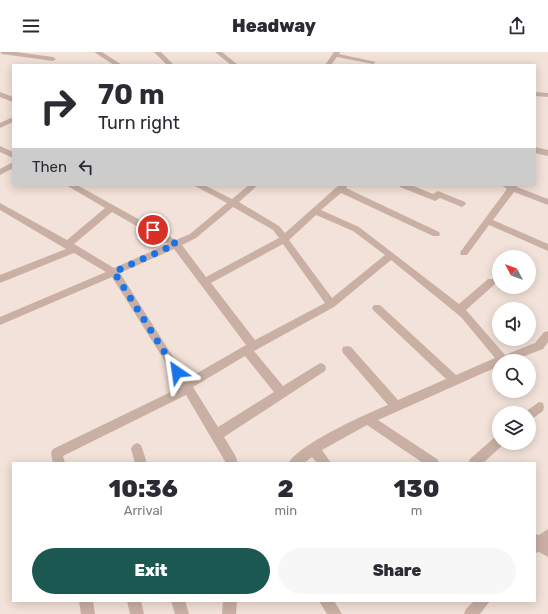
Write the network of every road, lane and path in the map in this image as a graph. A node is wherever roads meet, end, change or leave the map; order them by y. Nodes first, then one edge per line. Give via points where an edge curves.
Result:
1 (2, 52) edge
2 (97, 52) edge
3 (157, 52) edge
4 (218, 52) edge
5 (336, 53) edge
6 (53, 59) dead end
7 (373, 62) dead end
8 (117, 64) edge
9 (170, 64) edge
10 (234, 64) edge
11 (329, 64) edge
12 (0, 94) edge
13 (536, 94) edge
14 (548, 95) edge
15 (12, 100) edge
16 (12, 120) edge
17 (0, 126) edge
18 (0, 149) edge
19 (536, 150) edge
20 (548, 153) edge
21 (12, 155) edge
22 (12, 166) edge
23 (0, 172) edge
24 (72, 186) edge
25 (199, 186) edge
26 (253, 186) edge
27 (405, 186) edge
28 (510, 186) edge
29 (342, 187) edge
30 (233, 202) junction
31 (548, 202) edge
32 (462, 204) dead end
33 (0, 206) edge
34 (112, 207) junction
35 (316, 210) junction
36 (488, 221) junction
37 (436, 234) dead end
38 (283, 240) junction
39 (176, 244) junction
40 (71, 247) junction
41 (548, 248) edge
42 (464, 253) dead end
43 (391, 255) junction
44 (114, 272) junction
45 (0, 279) edge
46 (205, 282) junction
47 (491, 282) dead end
48 (331, 304) junction
49 (377, 308) dead end
50 (459, 310) junction
51 (0, 321) edge
52 (548, 335) edge
53 (250, 348) junction
54 (347, 350) dead end
55 (495, 354) edge
56 (519, 354) edge
57 (492, 365) edge
58 (321, 368) dead end
59 (454, 380) junction
60 (187, 387) junction
61 (282, 393) junction
62 (396, 406) junction
63 (539, 407) dead end
64 (536, 410) edge
65 (367, 419) junction
66 (216, 435) junction
67 (492, 447) edge
68 (137, 449) dead end
69 (313, 449) junction
70 (59, 462) edge
71 (141, 462) edge
72 (231, 462) edge
73 (296, 462) edge
74 (324, 462) edge
75 (432, 462) edge
76 (475, 462) edge
77 (86, 602) edge
78 (134, 602) edge
79 (178, 602) edge
80 (230, 602) edge
81 (327, 602) edge
82 (483, 602) edge
83 (88, 614) edge
84 (137, 614) edge
85 (182, 614) edge
86 (229, 614) edge
87 (335, 614) edge
88 (471, 614) edge

1 - 6 street
2 - 8 street
3 - 9 street
4 - 10 street
5 - 7 street
5 - 11 street
12 - 15 street
13 - 14 street
16 - 17 street
18 - 21 street
19 - 20 street
22 - 23 street
24 - 34 street
25 - 30 street
26 - 30 street
27 - 32 street via 435,198 438,194
28 - 31 street
28 - 36 street
29 - 35 street
29 - 37 street
30 - 38 street via 276,228
30 - 39 street via 193,236
33 - 40 street
34 - 39 street
34 - 40 street
35 - 38 street
35 - 43 street via 356,229
36 - 41 street
36 - 42 street
38 - 46 street
38 - 48 street
39 - 44 street
39 - 46 street
40 - 44 street
40 - 45 street
43 - 48 street
43 - 50 street
44 - 51 street
44 - 60 street
46 - 53 street
47 - 50 street
48 - 53 street
49 - 59 street
50 - 55 street
52 - 56 street via 539,346
53 - 60 street
53 - 61 street
54 - 62 street
57 - 59 street
58 - 61 street
59 - 62 street
60 - 66 street
60 - 70 street via 57,453
61 - 66 street
62 - 65 street
63 - 64 street
65 - 69 street
65 - 75 street
66 - 72 street
67 - 76 street
68 - 71 street
69 - 73 street
69 - 74 street
77 - 83 street
78 - 84 street
79 - 85 street
80 - 86 street
81 - 87 street
82 - 88 street

